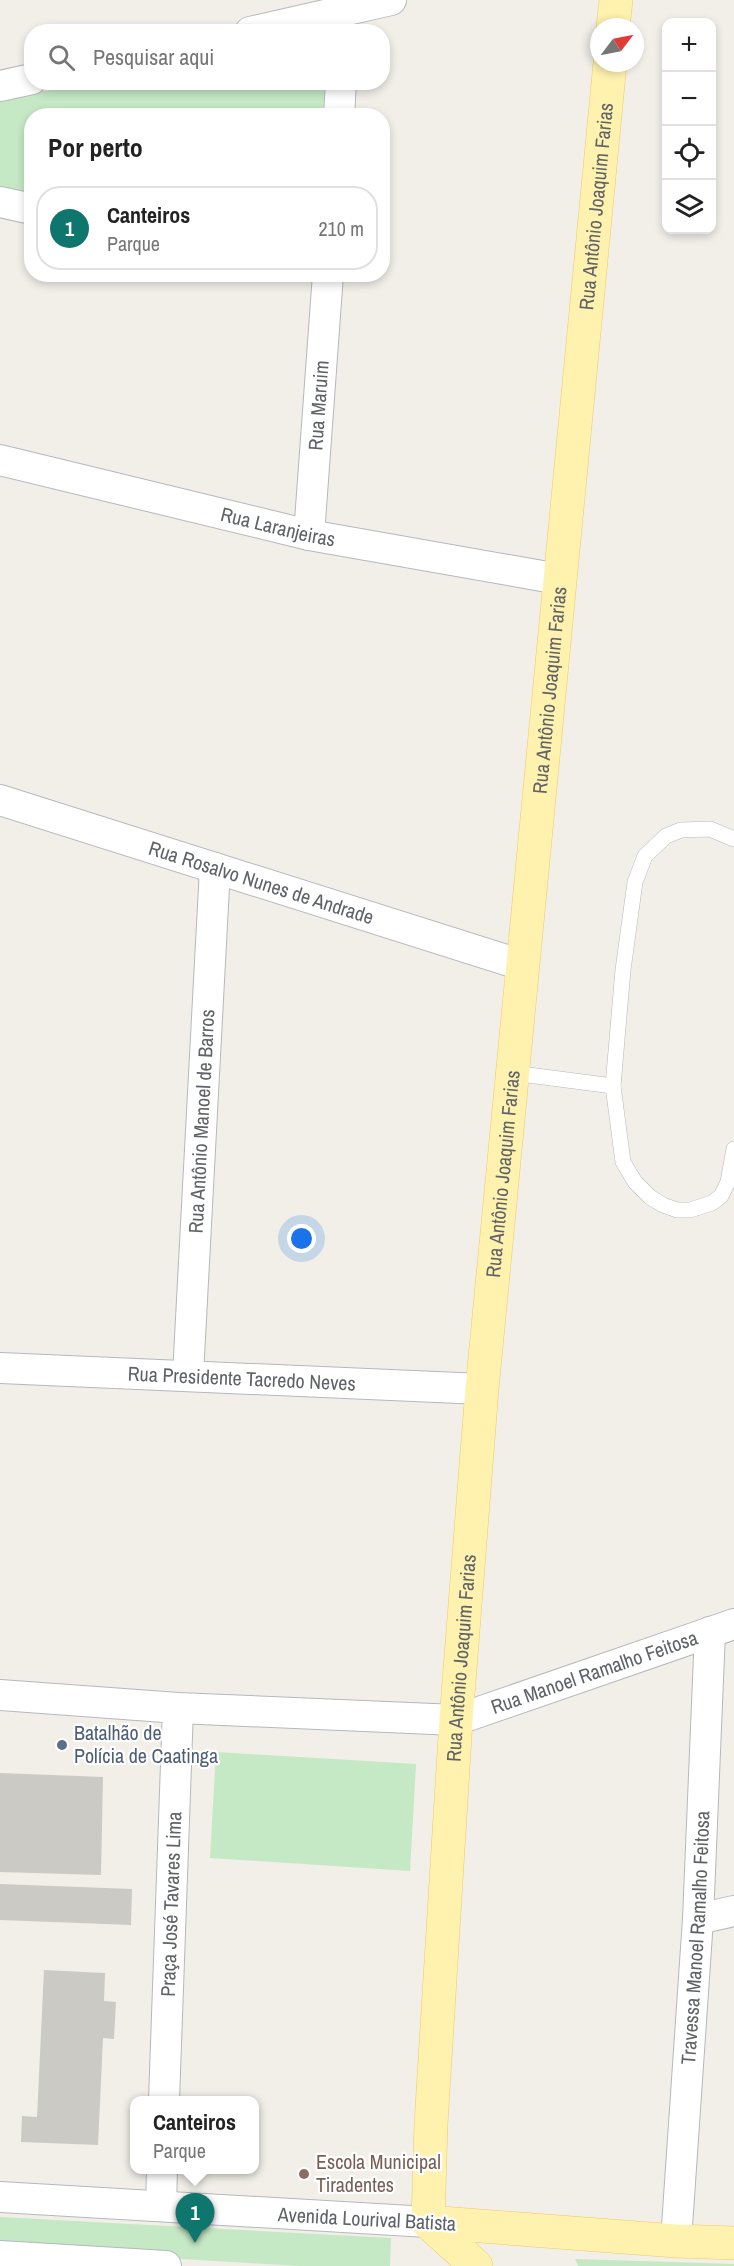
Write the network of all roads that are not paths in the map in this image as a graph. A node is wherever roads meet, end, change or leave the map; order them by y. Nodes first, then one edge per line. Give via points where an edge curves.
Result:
1 (391, 0) edge
2 (616, 0) edge
3 (614, 18) edge
4 (345, 21) edge
5 (319, 24) edge
6 (609, 72) edge
7 (24, 81) edge
8 (0, 86) edge
9 (341, 90) edge
10 (339, 108) edge
11 (0, 202) edge
12 (24, 207) edge
13 (321, 282) edge
14 (0, 460) edge
15 (309, 535) junction
16 (559, 579) junction
17 (0, 800) edge
18 (734, 839) edge
19 (215, 868) junction
20 (522, 965) junction
21 (513, 1073) junction
22 (614, 1086) junction
23 (734, 1149) edge
24 (0, 1368) edge
25 (188, 1375) junction
26 (482, 1389) junction
27 (722, 1628) edge
28 (0, 1695) edge
29 (178, 1708) junction
30 (456, 1720) junction
31 (734, 1911) edge
32 (698, 1919) junction
33 (164, 2096) edge
34 (162, 2174) edge
35 (0, 2197) edge
36 (160, 2206) junction
37 (428, 2222) junction
38 (676, 2241) junction
39 (734, 2243) edge
40 (0, 2256) edge
41 (166, 2266) edge
42 (476, 2266) edge

1 - 4 street
2 - 3 main road
4 - 5 street
6 - 16 main road, Rua Antônio Joaquim Farias
7 - 8 street
9 - 10 street
11 - 12 street
13 - 15 street, Rua Maruim
14 - 15 street, Rua Laranjeiras
15 - 16 street, Rua Laranjeiras
16 - 20 main road, Rua Antônio Joaquim Farias
17 - 19 street, Rua Rosalvo Nunes de Andrade
18 - 22 lane via 711,829 681,830 666,837 645,856 635,882 623,970
19 - 20 street, Rua Rosalvo Nunes de Andrade
19 - 25 street, Rua Antônio Manoel de Barros
20 - 21 main road, Rua Antônio Joaquim Farias
21 - 22 lane
21 - 26 main road, Rua Antônio Joaquim Farias
22 - 23 lane via 623,1162 635,1182 663,1205 690,1210 721,1196 728,1182
24 - 25 street, Rua Presidente Tacredo Neves
25 - 26 street, Rua Presidente Tacredo Neves
26 - 30 main road, Rua Antônio Joaquim Farias
27 - 30 street, Rua Manoel Ramalho Feitosa
27 - 32 street, Travessa Manoel Ramalho Feitosa
28 - 29 street
29 - 30 street
29 - 33 street, Praça José Tavares Lima
30 - 37 main road, Rua Antônio Joaquim Farias
31 - 32 street
32 - 38 street, Travessa Manoel Ramalho Feitosa
34 - 36 street
35 - 36 street, Avenida Lourival Batista
36 - 37 street, Avenida Lourival Batista
37 - 38 main road, Avenida Lourival Batista
37 - 42 main road
38 - 39 main road, Avenida Lourival Batista
40 - 41 street

